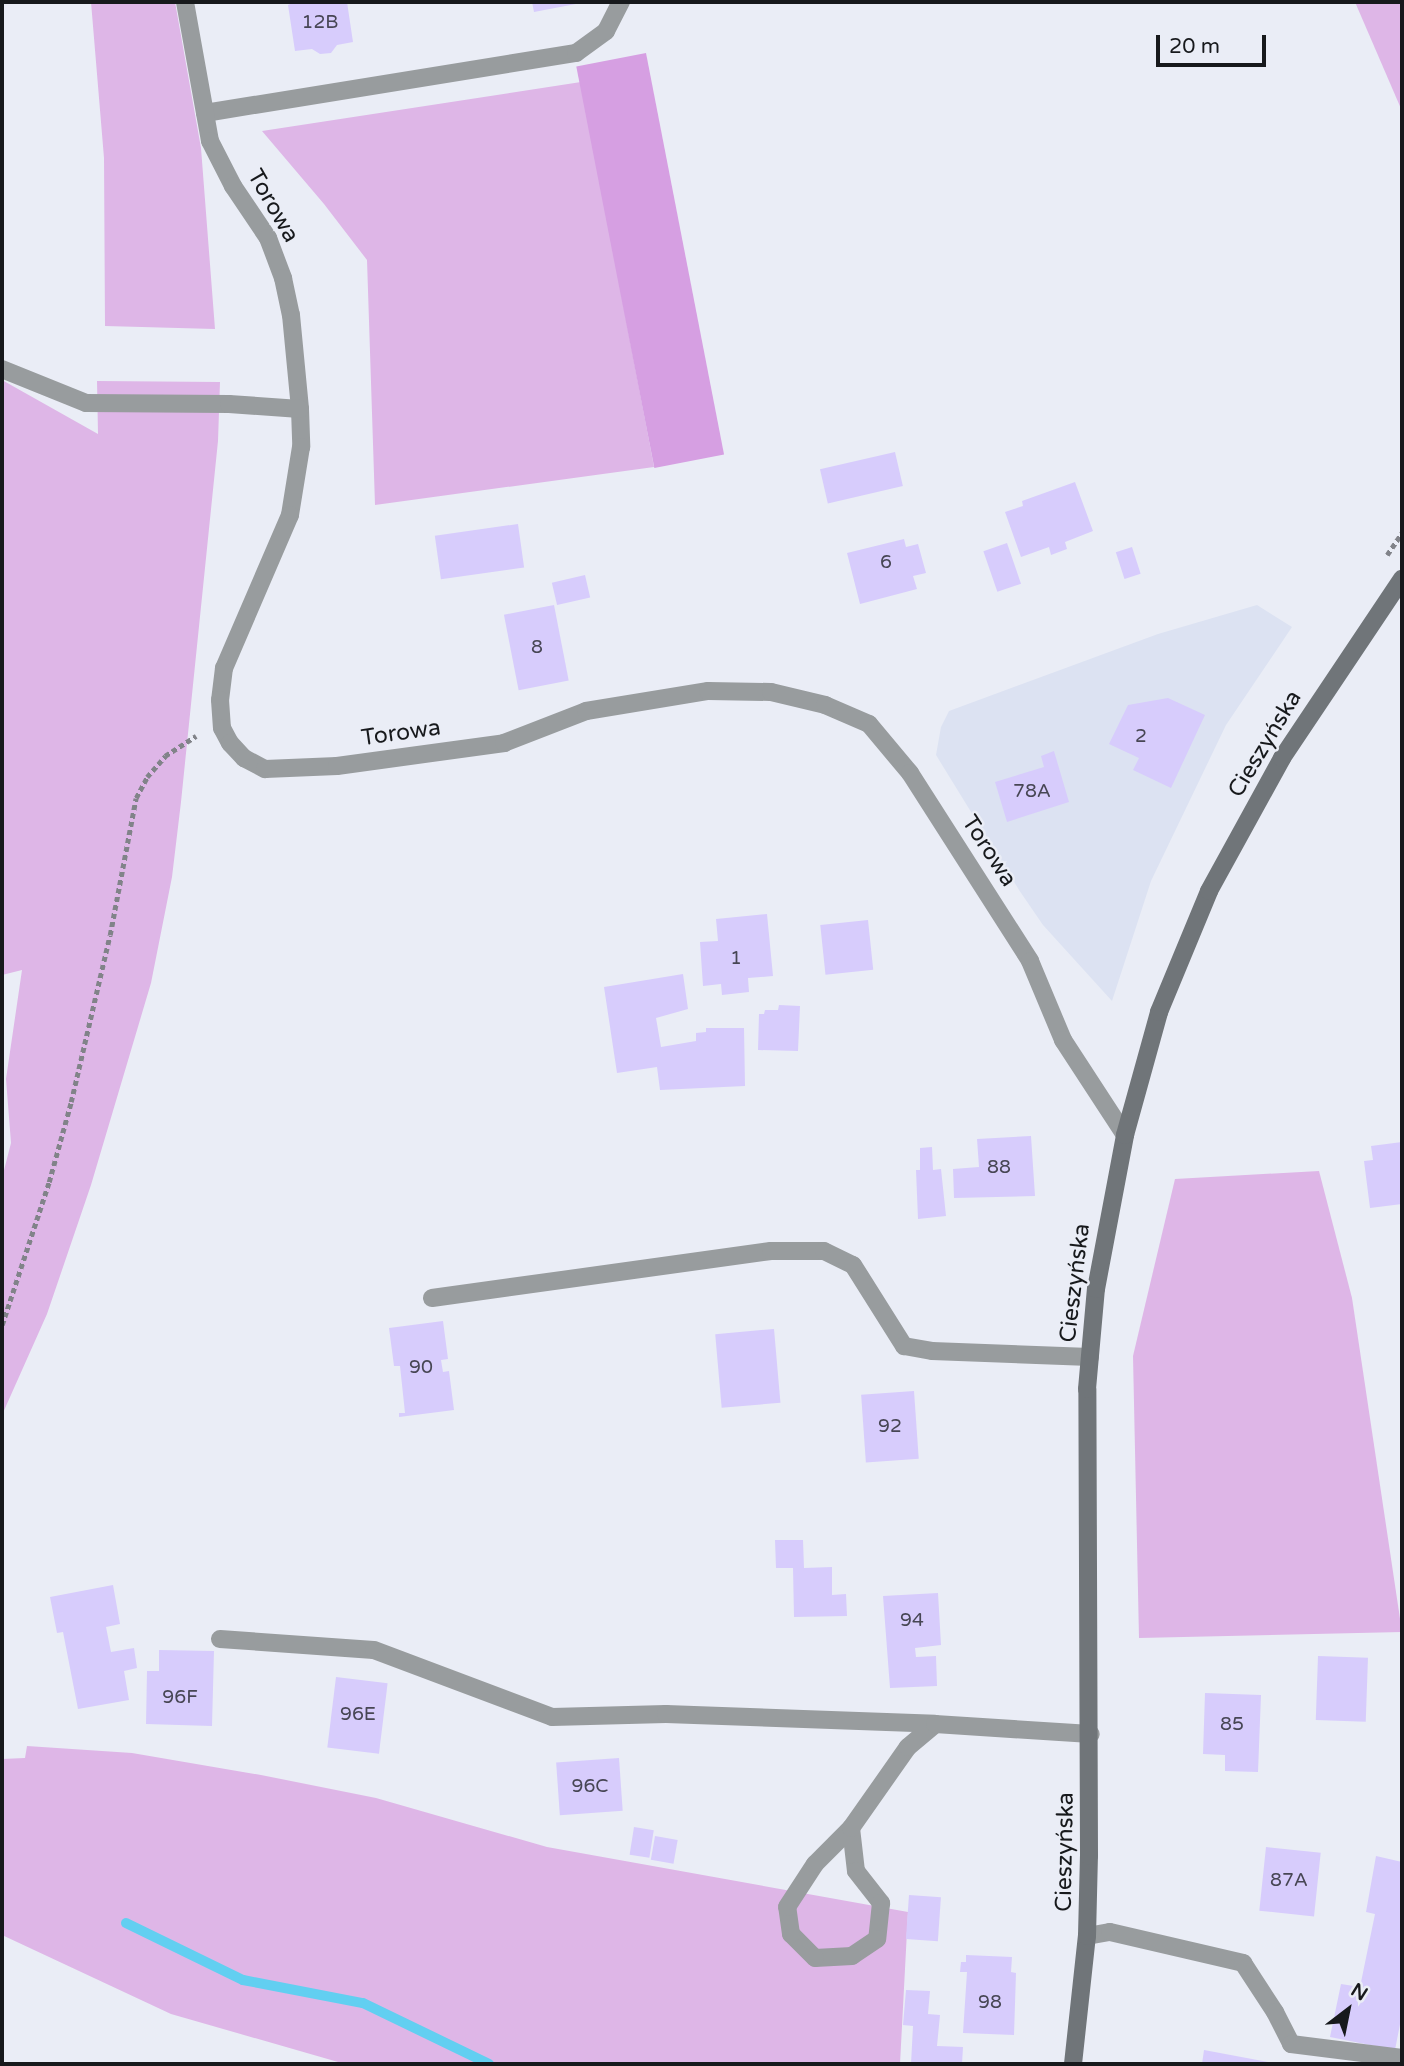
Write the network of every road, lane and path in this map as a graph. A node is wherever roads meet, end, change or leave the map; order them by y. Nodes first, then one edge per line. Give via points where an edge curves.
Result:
1 (184, 2) edge
2 (621, 2) edge
3 (205, 113) junction
4 (2, 369) edge
5 (300, 409) junction
6 (1402, 533) edge
7 (1386, 556) dead end
8 (1402, 579) edge
9 (222, 728) junction
10 (1125, 1135) junction
11 (432, 1298) dead end
12 (2, 1325) edge
13 (1090, 1357) junction
14 (220, 1639) dead end
15 (935, 1724) junction
16 (1091, 1734) junction
17 (851, 1828) junction
18 (1087, 1936) junction
19 (1402, 2057) edge
20 (1073, 2064) edge

1 - 3 street, Torowa
2 - 3 street via 607,31 576,53
3 - 5 street, Torowa via 211,141 233,186 268,238 283,278
4 - 5 street via 86,403
5 - 9 street, Torowa via 301,447 290,515 224,668
6 - 7 path
8 - 10 main road, Cieszyńska via 1282,758 1209,891 1158,1012
9 - 10 street, Torowa via 244,758 265,769 337,766 504,743 586,711 708,691 771,692 825,705 869,724 910,773 1030,961 1063,1040
9 - 12 path via 200,734 165,756 136,798 105,961 71,1102
10 - 13 main road, Cieszyńska via 1096,1289
11 - 13 street via 771,1251 824,1251 853,1265 904,1346
13 - 16 main road, Cieszyńska via 1086,1521
14 - 15 street via 374,1650 552,1717 667,1714
15 - 16 street
15 - 17 street via 908,1747
16 - 18 main road, Cieszyńska
17 - 17 street via 815,1864 787,1908 791,1934 815,1958 852,1956 877,1939 881,1903 856,1871
18 - 19 street via 1110,1932 1243,1963 1291,2044
18 - 20 main road, Cieszyńska

